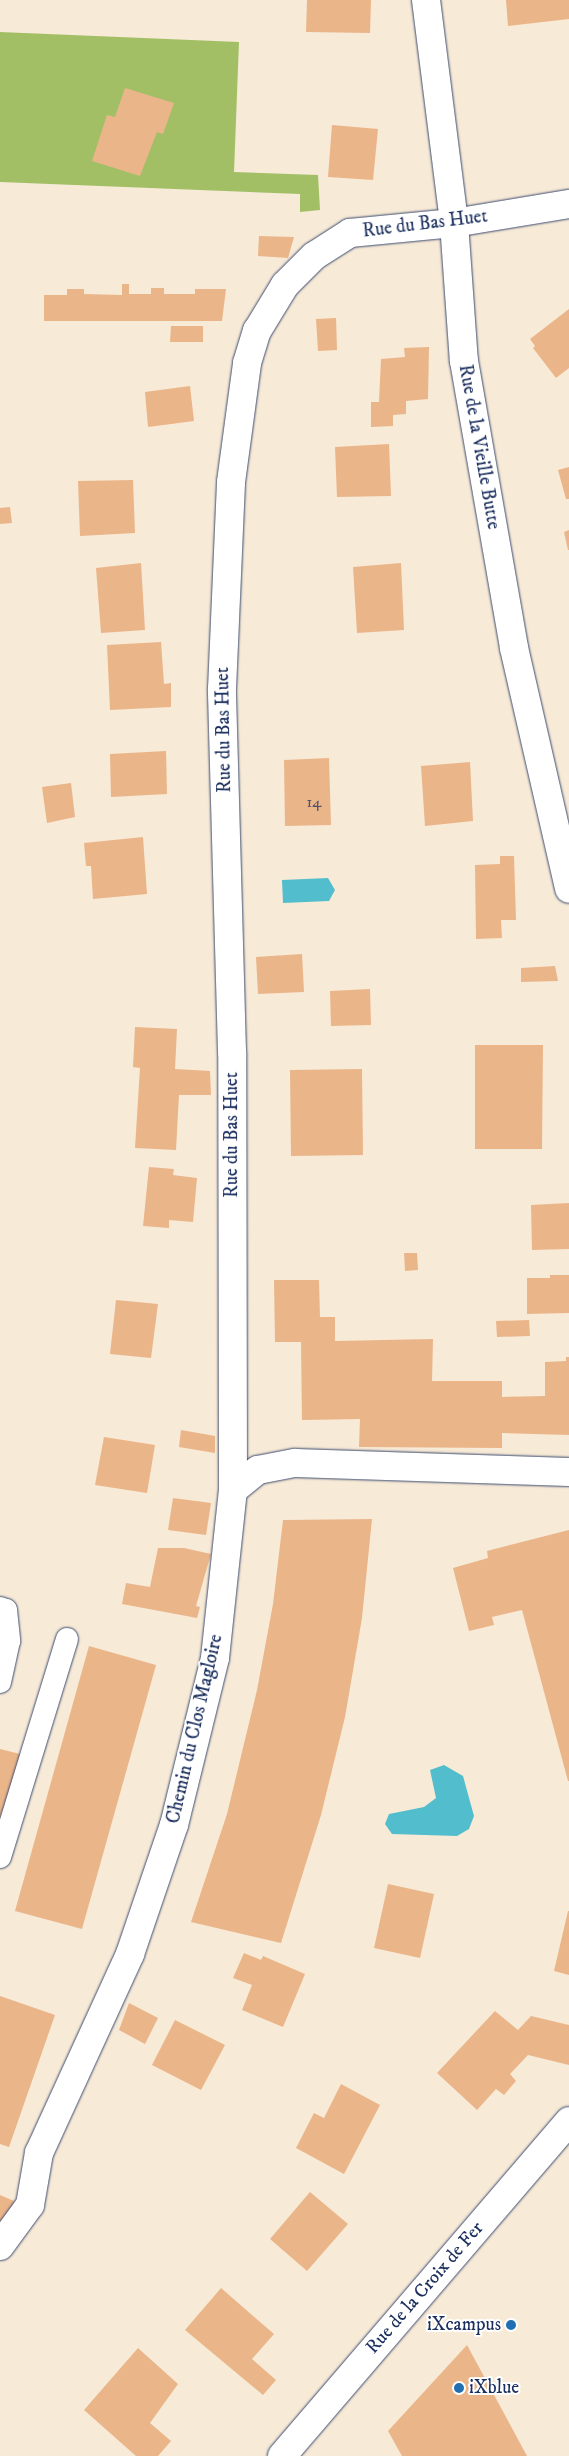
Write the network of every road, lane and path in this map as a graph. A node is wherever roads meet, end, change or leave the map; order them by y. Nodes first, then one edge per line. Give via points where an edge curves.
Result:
1 (426, 0) edge
2 (569, 204) edge
3 (454, 223) junction
4 (569, 888) edge
5 (569, 1472) edge
6 (233, 1490) junction
7 (0, 1608) edge
8 (67, 1639) dead end
9 (0, 1682) edge
10 (0, 1857) edge
11 (569, 2121) edge
12 (0, 2246) edge
13 (282, 2456) edge

1 - 3 street, Rue de la Vieille Butte
2 - 3 street, Rue du Bas Huet
3 - 4 street, Rue de la Vieille Butte via 464,361 514,648
3 - 6 street, Rue du Bas Huet via 350,233 314,256 285,285 257,331 247,363 231,482 222,689 232,1052
5 - 6 street via 295,1463 258,1470
6 - 12 street, Chemin du Clos Magloire via 215,1658 174,1825 130,1954 39,2153 30,2205
7 - 9 lane via 6,1610 9,1641
8 - 10 lane
11 - 13 street, Rue de la Croix de Fer

